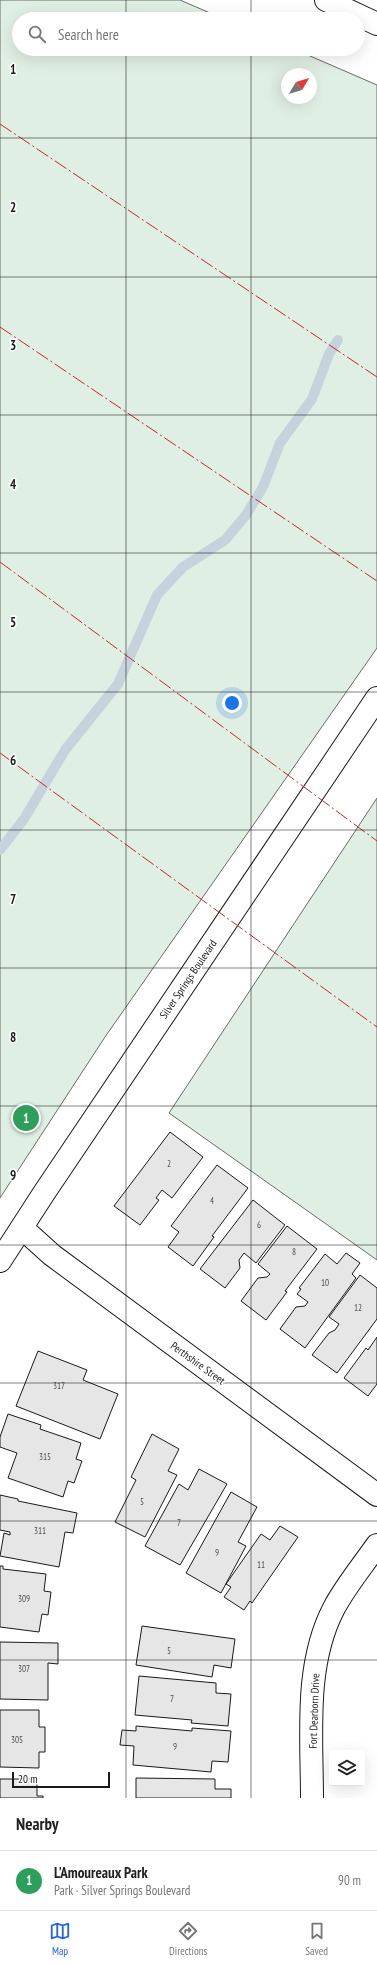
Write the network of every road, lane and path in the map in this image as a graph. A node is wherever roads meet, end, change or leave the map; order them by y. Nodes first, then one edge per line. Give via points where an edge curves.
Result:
1 (326, 0) edge
2 (352, 12) edge
3 (365, 18) edge
4 (377, 24) edge
5 (377, 698) edge
6 (22, 1228) junction
7 (0, 1261) edge
8 (377, 1494) edge
9 (377, 1545) edge
10 (312, 1798) edge

1 - 2 street
3 - 4 street
5 - 6 street, Silver Springs Boulevard
6 - 7 street, Silver Springs Boulevard
6 - 8 street, Perthshire Street via 52,1255
9 - 10 street, Fort Dearborn Drive via 334,1608 320,1644 313,1678

